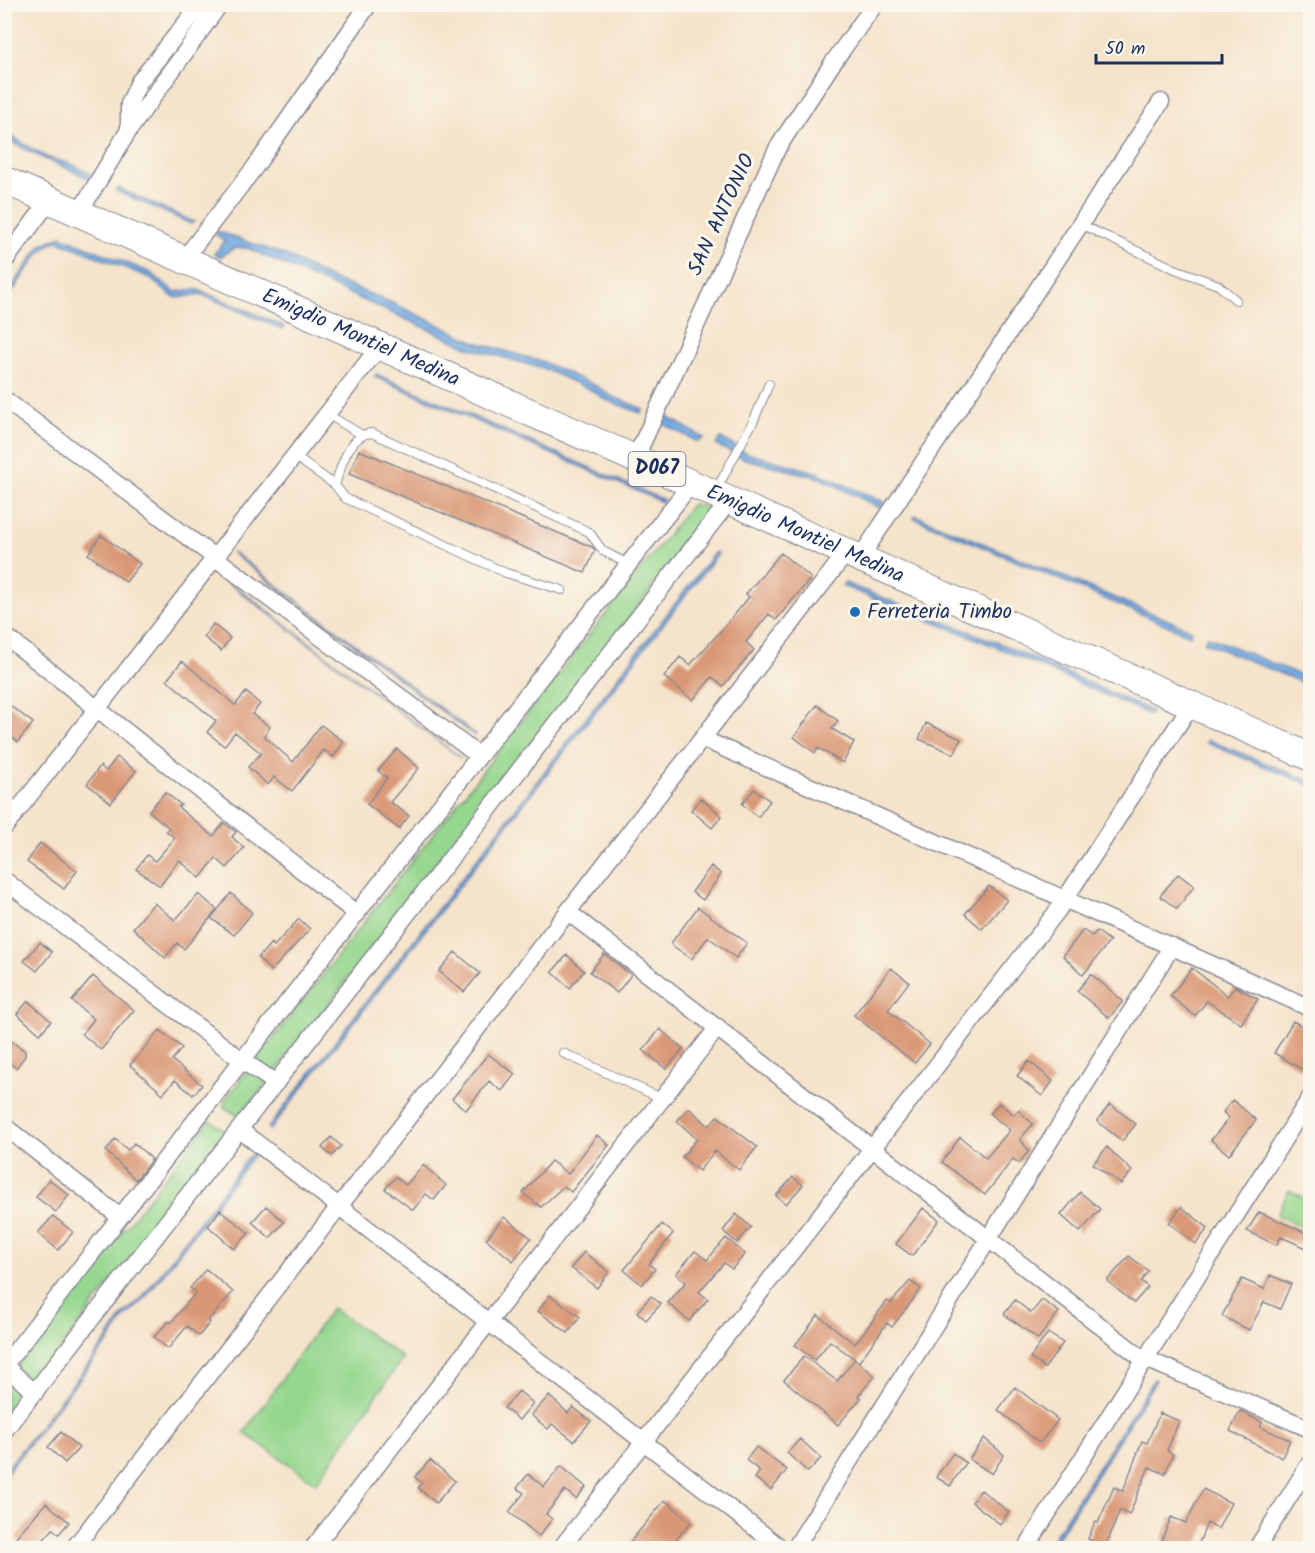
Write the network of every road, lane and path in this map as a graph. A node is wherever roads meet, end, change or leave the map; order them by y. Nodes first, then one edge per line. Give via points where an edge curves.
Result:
1 (201, 4) edge
2 (220, 4) edge
3 (369, 4) edge
4 (875, 4) edge
5 (1161, 102) dead end
6 (129, 130) junction
7 (4, 180) edge
8 (50, 200) junction
9 (80, 211) junction
10 (1080, 224) junction
11 (184, 259) junction
12 (4, 262) edge
13 (1236, 300) dead end
14 (380, 346) junction
15 (769, 384) dead end
16 (4, 399) edge
17 (327, 414) junction
18 (362, 435) junction
19 (294, 456) junction
20 (635, 459) junction
21 (335, 485) junction
22 (712, 493) junction
23 (854, 555) junction
24 (215, 557) junction
25 (628, 564) junction
26 (562, 590) dead end
27 (4, 635) edge
28 (1191, 705) junction
29 (97, 708) junction
30 (703, 739) junction
31 (479, 756) junction
32 (1311, 758) edge
33 (4, 828) edge
34 (4, 879) edge
35 (1065, 899) junction
36 (568, 912) junction
37 (357, 914) junction
38 (1172, 946) junction
39 (1311, 1008) edge
40 (718, 1027) junction
41 (563, 1053) dead end
42 (243, 1061) junction
43 (276, 1083) junction
44 (1311, 1098) edge
45 (663, 1099) junction
46 (4, 1126) edge
47 (240, 1130) junction
48 (872, 1149) junction
49 (339, 1207) junction
50 (120, 1217) junction
51 (988, 1239) junction
52 (489, 1322) junction
53 (1146, 1359) junction
54 (5, 1365) edge
55 (35, 1393) junction
56 (1311, 1429) edge
57 (4, 1431) edge
58 (644, 1442) junction
59 (1311, 1463) edge
60 (74, 1548) edge
61 (313, 1548) edge
62 (561, 1548) edge
63 (781, 1548) edge
64 (795, 1548) edge
65 (1026, 1548) edge
66 (1257, 1548) edge

1 - 6 street via 139,82 129,104
2 - 6 street
3 - 11 street via 255,167
4 - 20 street, SAN ANTONIO via 777,149
5 - 10 street
6 - 9 street
7 - 8 main road, Emigdio Montiel Medina / D067
8 - 9 main road, Emigdio Montiel Medina / D067
8 - 12 street
9 - 11 main road, Emigdio Montiel Medina / D067
10 - 13 lane via 1218,285
10 - 23 street
11 - 14 main road, Emigdio Montiel Medina / D067
14 - 17 street
14 - 20 main road, Emigdio Montiel Medina / D067
15 - 22 lane via 754,420
16 - 24 street
17 - 18 lane
17 - 19 street
18 - 21 lane via 344,458
18 - 25 lane via 372,433 589,532 603,551
19 - 21 lane
19 - 24 street
20 - 22 main road, Emigdio Montiel Medina / D067
21 - 26 lane via 345,498 506,573
22 - 23 main road, Emigdio Montiel Medina / D067
22 - 25 street
22 - 43 street
23 - 28 main road, Emigdio Montiel Medina / D067
23 - 30 street
24 - 29 street
24 - 31 street
25 - 31 street
27 - 29 street
28 - 32 main road, Emigdio Montiel Medina / D067
28 - 35 street
29 - 33 street
29 - 37 street
30 - 35 street
30 - 36 street
31 - 37 street
34 - 42 street
35 - 38 street
35 - 48 street
36 - 40 street
36 - 49 street
37 - 42 street
38 - 39 street
38 - 51 street
40 - 45 street
40 - 48 street
41 - 45 lane
42 - 43 street
42 - 50 street
43 - 47 street
44 - 53 street
45 - 52 street
46 - 50 street
47 - 49 street
47 - 55 street
48 - 51 street
48 - 58 street
49 - 52 street
49 - 60 street
50 - 54 street
51 - 53 street
51 - 64 street
52 - 58 street
52 - 61 street
53 - 56 street
53 - 65 street
54 - 55 street
55 - 57 street
58 - 62 street
58 - 63 street
59 - 66 street

